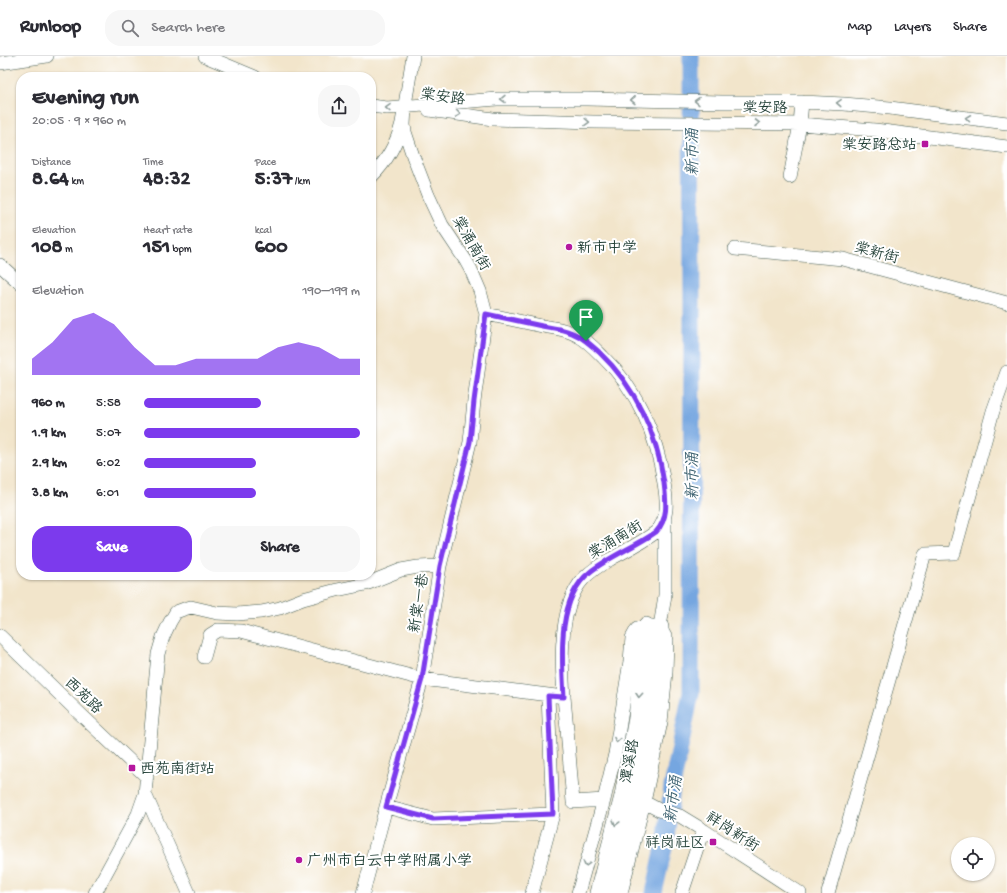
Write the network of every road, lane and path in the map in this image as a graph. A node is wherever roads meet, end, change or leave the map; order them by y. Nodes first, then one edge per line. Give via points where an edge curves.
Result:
1 (47, 56) edge
2 (205, 56) edge
3 (414, 56) edge
4 (0, 63) edge
5 (243, 72) edge
6 (802, 102) junction
7 (376, 107) edge
8 (405, 107) junction
9 (1007, 123) edge
10 (800, 124) junction
11 (1007, 147) edge
12 (376, 171) edge
13 (790, 177) dead end
14 (735, 249) dead end
15 (0, 265) edge
16 (16, 279) edge
17 (1007, 303) edge
18 (486, 314) junction
19 (1007, 372) edge
20 (665, 519) junction
21 (440, 566) junction
22 (653, 626) junction
23 (0, 636) edge
24 (650, 656) junction
25 (204, 657) dead end
26 (422, 679) junction
27 (548, 696) junction
28 (564, 697) junction
29 (147, 777) junction
30 (145, 794) junction
31 (604, 800) junction
32 (644, 802) junction
33 (386, 807) junction
34 (553, 814) junction
35 (703, 830) junction
36 (95, 893) edge
37 (189, 893) edge
38 (363, 893) edge
39 (532, 893) edge
40 (578, 893) edge
41 (598, 893) edge
42 (612, 893) edge
43 (621, 893) edge
44 (682, 893) edge
45 (800, 893) edge
46 (828, 893) edge

1 - 4 street
2 - 5 street
3 - 8 street
6 -> 8 street, 棠安路 via 497,99
9 -> 6 street, 棠安路 via 890,108
6 - 10 street
8 -> 7 street
8 -> 10 street, 棠安路 via 493,119
8 - 12 street via 396,142
8 - 18 street, 棠涌南街 via 405,132 428,195 442,225 471,270
10 - 11 street, 棠安路 via 904,133
10 - 13 street
14 - 17 street, 棠新街 via 843,259
15 - 16 street
18 - 20 street via 573,333 610,363 638,403 652,435 664,484
18 - 21 street, 新棠一巷 via 470,442
19 - 46 street via 993,411 954,553 925,554
20 - 22 street via 665,594
20 - 28 street, 棠涌南街 via 656,532 598,567 579,584 564,628
21 - 26 street, 新棠一巷
21 - 29 street via 401,570 366,584 261,612 216,613 191,607 176,612 163,637 158,654
22 - 24 main road, 潭溪路
22 -> 31 street via 638,629 632,638 615,754
22 - 32 street via 668,640 661,722
23 - 29 street, 西苑路
24 -> 41 main road, 潭溪路 via 623,796
24 - 42 main road, 潭溪路 via 648,735 636,800
25 - 26 street via 210,635 218,630 241,631
26 - 27 street
26 - 33 street, 新棠一巷
27 - 28 street
27 - 34 street
28 - 31 street, 棠涌南街 via 573,802
29 - 30 street
30 - 36 street via 138,814
30 - 37 street
31 -> 40 street
32 - 35 street, 祥岗新街 via 680,816
32 - 43 street
33 - 34 street via 433,819
33 - 38 street, 新棠一巷
34 - 39 street
35 - 44 street
35 - 45 street, 祥岗新街

